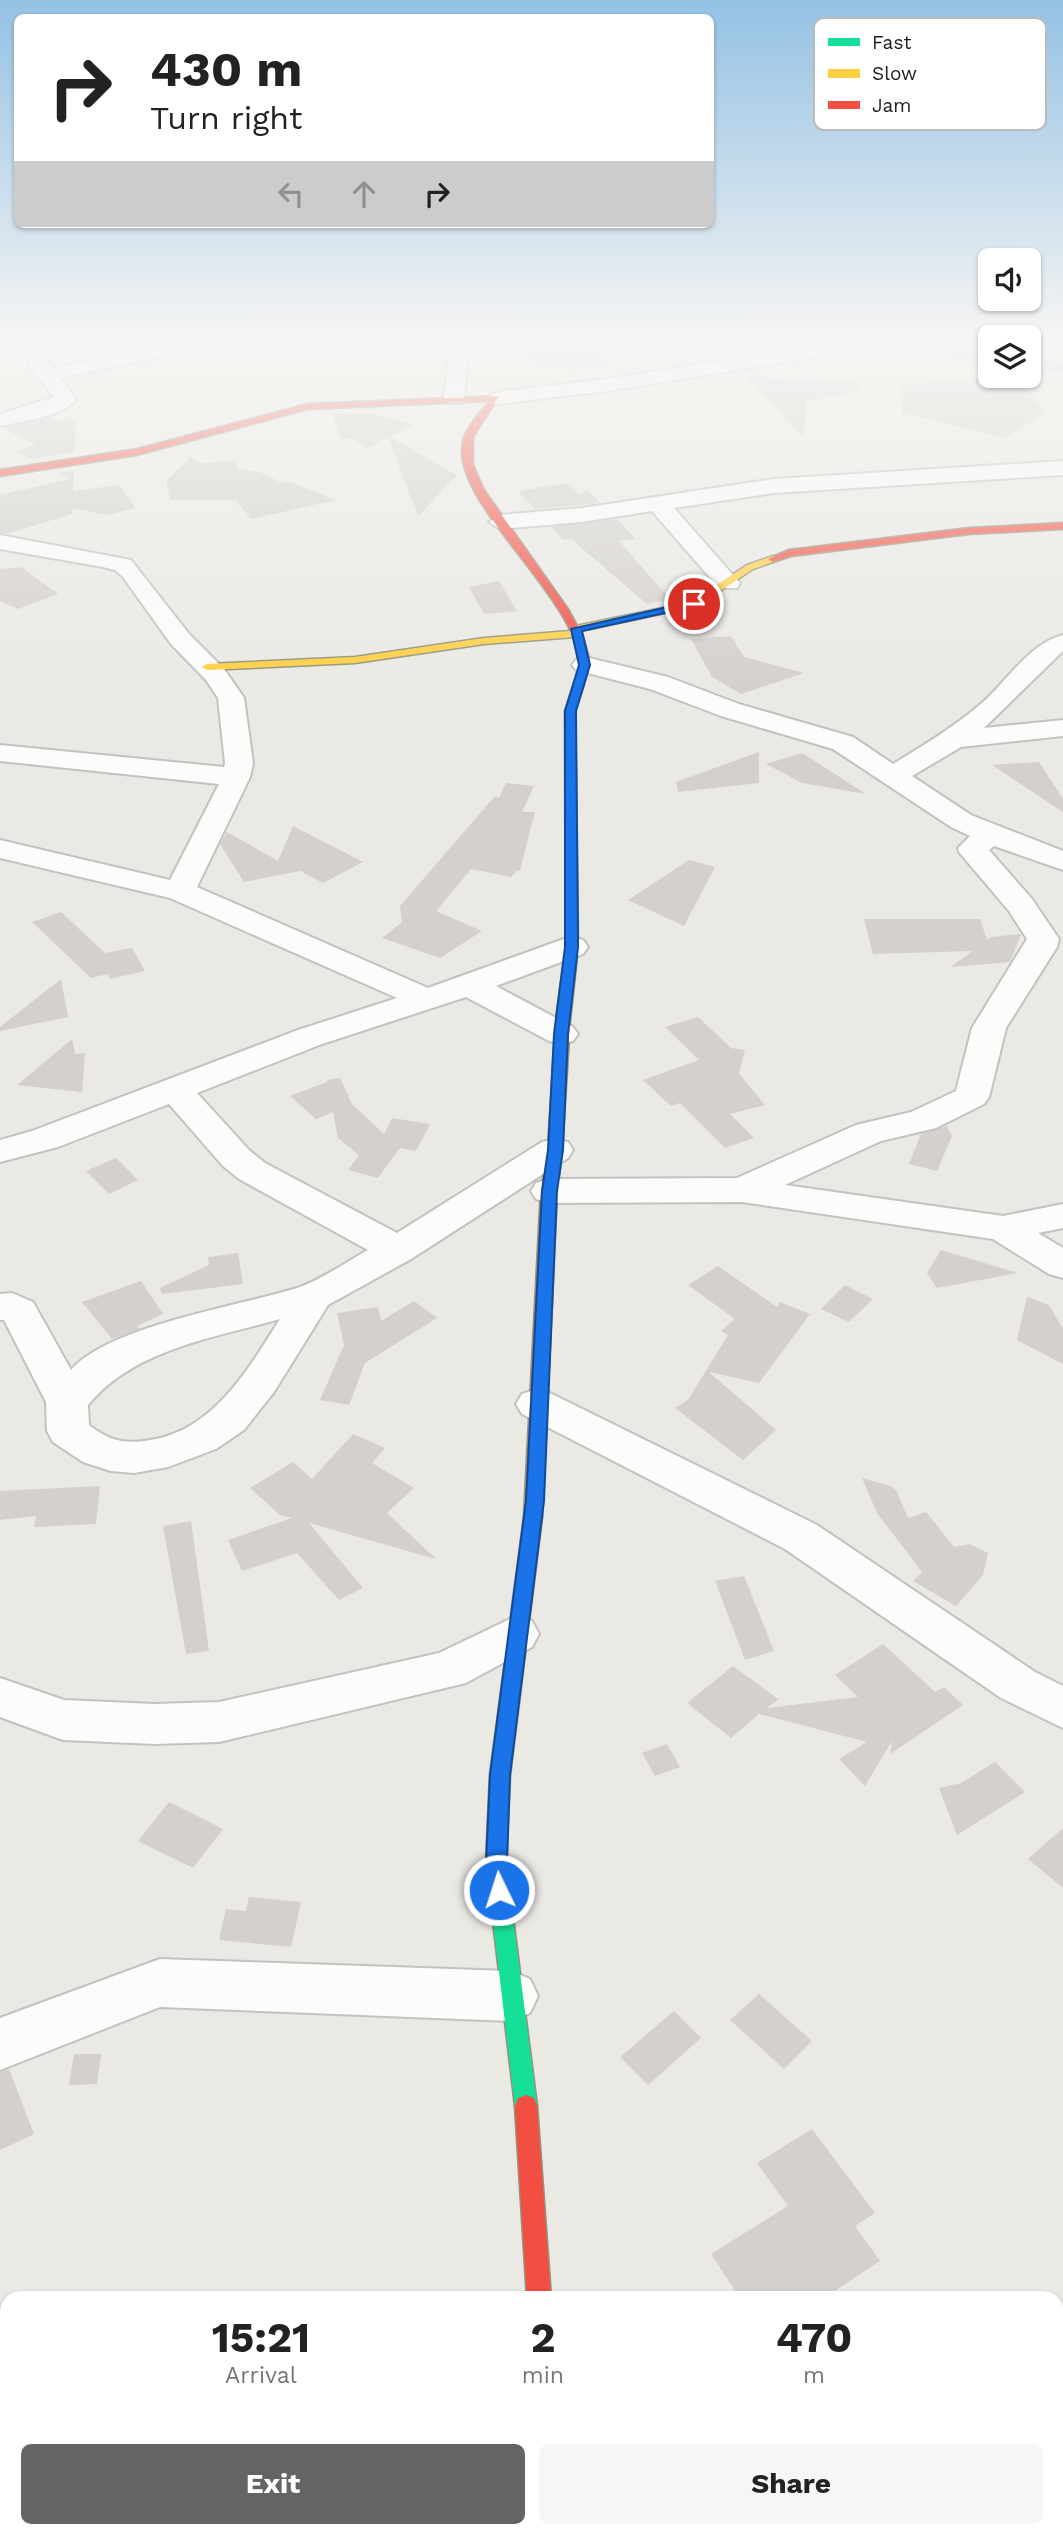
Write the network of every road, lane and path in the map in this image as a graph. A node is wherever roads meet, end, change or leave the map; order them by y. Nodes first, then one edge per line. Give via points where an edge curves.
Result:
1 (128, 453) edge
2 (467, 453) edge
3 (1063, 468) edge
4 (0, 473) edge
5 (658, 504) junction
6 (500, 522) junction
7 (1063, 526) edge
8 (0, 542) edge
9 (728, 583) junction
10 (576, 629) junction
11 (1063, 643) edge
12 (584, 665) junction
13 (207, 667) junction
14 (659, 683) junction
15 (575, 695) junction
16 (992, 708) junction
17 (1063, 726) edge
18 (954, 739) junction
19 (0, 753) edge
20 (892, 776) junction
21 (236, 777) junction
22 (990, 835) junction
23 (0, 849) edge
24 (1063, 861) edge
25 (180, 891) junction
26 (572, 947) junction
27 (469, 985) junction
28 (425, 998) junction
29 (561, 1034) junction
30 (174, 1089) junction
31 (4, 1145) edge
32 (555, 1150) junction
33 (742, 1190) junction
34 (549, 1191) junction
35 (1063, 1216) edge
36 (1003, 1228) junction
37 (398, 1250) junction
38 (1063, 1265) edge
39 (314, 1296) junction
40 (0, 1307) edge
41 (67, 1402) junction
42 (537, 1404) junction
43 (516, 1634) junction
44 (0, 1697) edge
45 (1063, 1709) edge
46 (511, 1996) junction
47 (0, 2044) edge
48 (539, 2291) edge

1 - 4 street
2 - 6 street via 481,494
3 - 5 street via 774,486
5 - 6 street
5 - 9 street
6 - 10 street
7 - 9 street via 969,531 789,553 750,566
8 - 13 street via 123,565
9 - 10 street via 694,604
10 - 12 street
10 - 13 street via 575,634 484,641 355,660
11 - 16 street via 1054,646
12 - 14 street
12 - 15 street
13 - 21 street via 231,698 239,763
14 - 15 street
14 - 20 street via 730,710 826,735
15 - 26 street via 569,741
16 - 17 street
16 - 18 street
17 - 18 street
18 - 20 street
19 - 21 street
20 - 22 street
21 - 25 street
22 - 24 street
22 - 33 street via 974,852 1043,939 989,1028 972,1097 923,1120 869,1133
23 - 25 street
25 - 28 street
26 - 27 street
26 - 29 street
27 - 28 street
27 - 29 street
28 - 30 street
29 - 32 street
30 - 31 street via 45,1139
30 - 37 street via 252,1171
32 - 34 street
32 - 37 street
33 - 34 street
33 - 36 street
34 - 42 street
35 - 36 street
36 - 38 street
37 - 39 street
39 - 41 street via 159,1340 120,1356 89,1376
39 - 41 street via 239,1410 185,1445 139,1457 118,1457 87,1447 68,1431
40 - 41 street via 19,1311
42 - 43 street via 535,1501
42 - 45 street via 801,1537 1018,1685
43 - 44 street via 449,1670 219,1722 63,1720
43 - 46 street via 500,1775 496,1863
46 - 47 street via 160,1983
46 - 48 street via 524,2069

